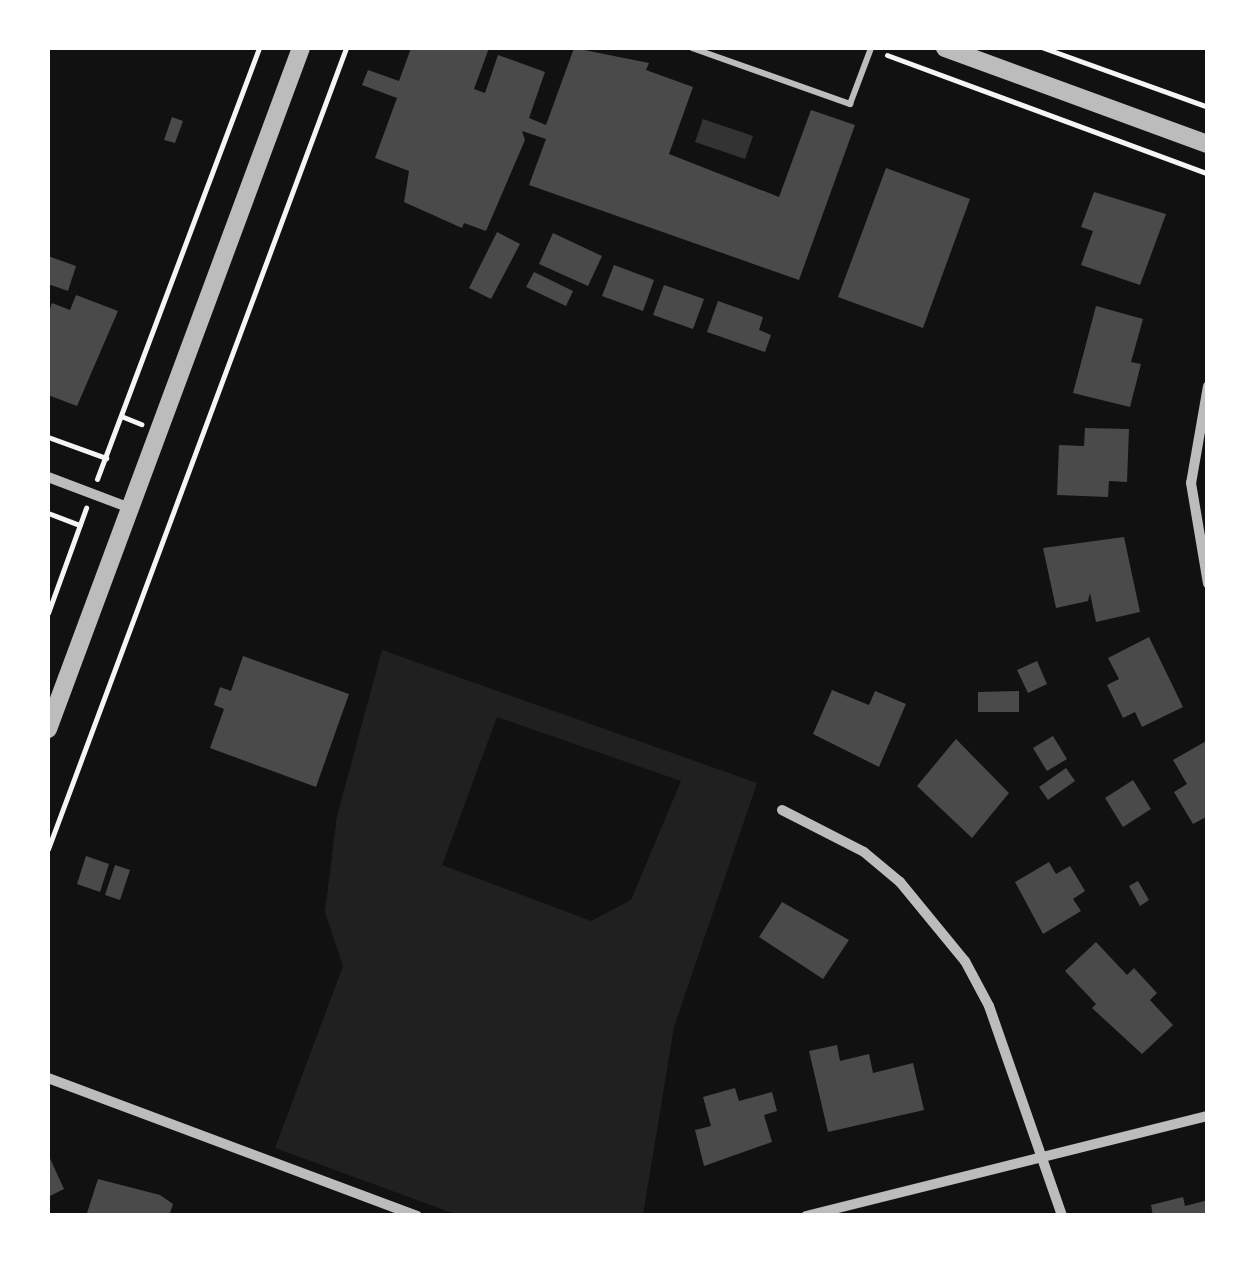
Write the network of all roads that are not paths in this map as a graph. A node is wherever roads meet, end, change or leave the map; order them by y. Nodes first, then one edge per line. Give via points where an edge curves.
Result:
1 (301, 48) edge
2 (692, 48) edge
3 (871, 48) edge
4 (945, 48) edge
5 (1208, 144) edge
6 (1208, 386) edge
7 (48, 478) edge
8 (130, 508) junction
9 (1208, 584) edge
10 (48, 729) edge
11 (782, 810) dead end
12 (48, 1078) edge
13 (1208, 1116) edge
14 (1042, 1157) junction
15 (417, 1216) edge
16 (806, 1216) edge
17 (1062, 1216) edge

1 - 8 street
2 - 3 lane via 850,104
4 - 5 street
6 - 9 street via 1191,483
7 - 8 street
8 - 10 street
11 - 14 street via 864,852 936,920 989,1006
12 - 15 street
13 - 14 street
14 - 16 street
14 - 17 street

